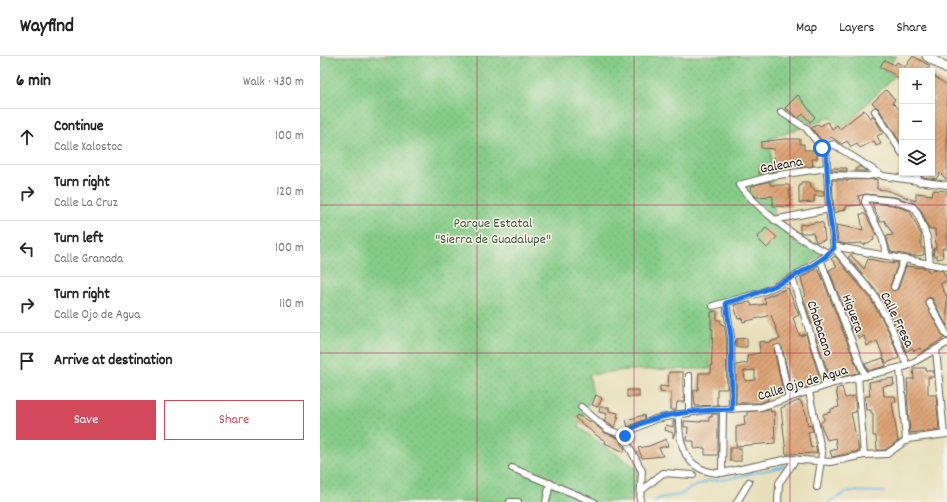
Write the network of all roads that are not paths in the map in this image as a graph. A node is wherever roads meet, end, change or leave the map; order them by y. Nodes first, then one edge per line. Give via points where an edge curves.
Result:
1 (933, 57) edge
2 (947, 69) edge
3 (875, 111) dead end
4 (781, 112) dead end
5 (826, 148) junction
6 (899, 148) edge
7 (827, 172) junction
8 (878, 174) junction
9 (917, 176) edge
10 (920, 182) junction
11 (946, 184) edge
12 (829, 209) junction
13 (774, 220) junction
14 (834, 248) junction
15 (828, 253) junction
16 (886, 256) junction
17 (820, 259) junction
18 (904, 259) junction
19 (930, 264) junction
20 (947, 267) edge
21 (792, 278) junction
22 (894, 287) dead end
23 (929, 302) dead end
24 (726, 303) junction
25 (713, 306) dead end
26 (947, 335) edge
27 (947, 343) edge
28 (778, 348) dead end
29 (936, 350) junction
30 (907, 366) junction
31 (900, 368) junction
32 (689, 376) dead end
33 (861, 377) junction
34 (826, 385) junction
35 (809, 392) junction
36 (789, 398) junction
37 (581, 407) dead end
38 (732, 409) junction
39 (724, 410) junction
40 (689, 412) junction
41 (679, 414) junction
42 (945, 434) edge
43 (625, 436) junction
44 (906, 441) junction
45 (864, 455) junction
46 (796, 459) junction
47 (822, 461) junction
48 (512, 468) dead end
49 (722, 473) junction
50 (693, 475) dead end
51 (749, 482) dead end
52 (550, 483) junction
53 (817, 487) dead end
54 (641, 491) junction
55 (510, 502) edge
56 (518, 502) edge
57 (546, 502) edge
58 (594, 502) edge
59 (640, 502) edge
60 (737, 502) edge
61 (778, 502) edge

1 - 2 street
3 - 6 street
4 - 5 street via 806,128 822,148
5 - 7 street
5 - 8 street via 833,144
7 - 8 street, Galeana via 868,176
7 - 12 street
7 - 13 street, Galeana via 772,176 740,185
8 - 10 street
9 - 10 street
10 - 11 street
12 - 13 street
12 - 14 street
13 - 15 street
14 - 15 street
14 - 16 street via 844,247
14 - 30 street, Calle Fresa via 874,295 892,328
15 - 17 street
16 - 18 street
16 - 19 street via 882,237 865,202 866,198 894,201 913,207 927,237
17 - 21 street
17 - 33 street, Higuera
18 - 19 street
18 - 22 street
19 - 20 street
21 - 24 street via 758,294
21 - 34 street, Chabacano
23 - 26 street
24 - 25 street
24 - 38 street via 731,337
27 - 29 street, Calle Ojo de Agua
28 - 36 street
29 - 30 street, Calle Ojo de Agua
29 - 42 street
30 - 31 street, Calle Ojo de Agua
31 - 33 street, Calle Ojo de Agua
31 - 44 street
32 - 40 street
33 - 34 street, Calle Ojo de Agua
33 - 45 street, Higuera
34 - 35 street, Calle Ojo de Agua
35 - 36 street, Calle Ojo de Agua
35 - 47 street
36 - 38 street, Calle Ojo de Agua via 761,407
37 - 43 street via 607,429
38 - 39 street, Calle Ojo de Agua
39 - 40 street, Calle Ojo de Agua
39 - 49 street
40 - 41 street, Calle Ojo de Agua
41 - 43 street, Calle Ojo de Agua via 655,419
41 - 49 street via 678,432 684,453 702,470
42 - 44 street
43 - 54 street via 628,447 640,467
44 - 45 street via 887,454
45 - 47 street via 830,462
46 - 47 street
46 - 49 street via 779,460
46 - 61 street via 779,483
47 - 53 street
48 - 52 street
50 - 54 street via 663,473
51 - 60 street
52 - 57 street
52 - 58 street
54 - 59 street
55 - 56 street

